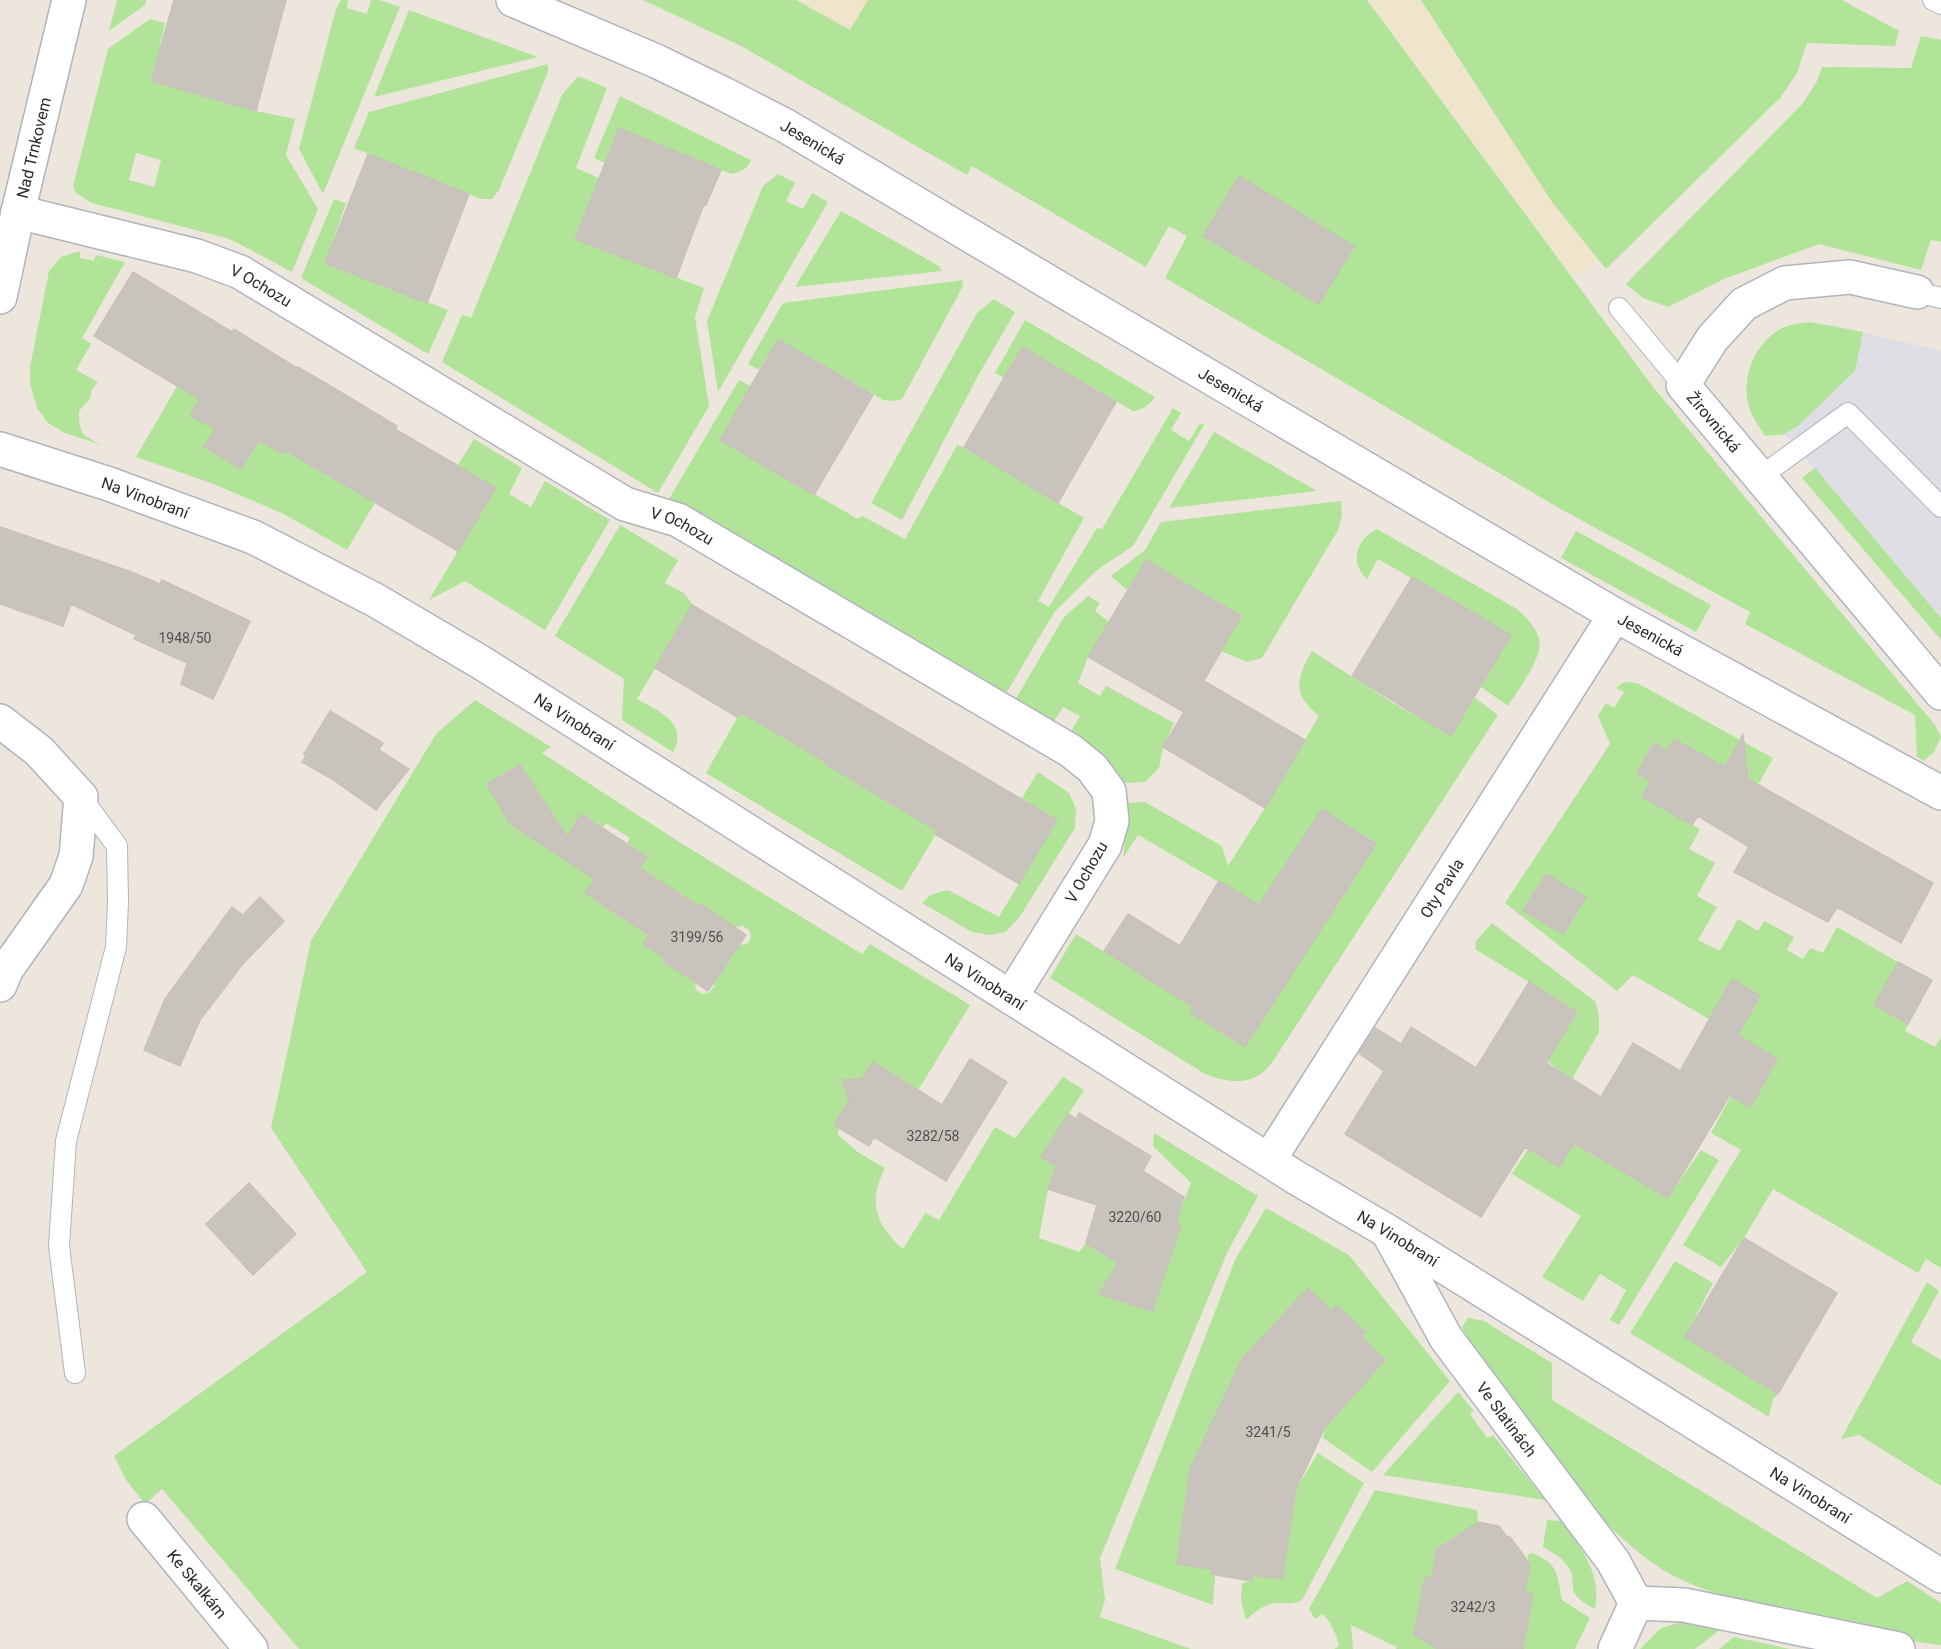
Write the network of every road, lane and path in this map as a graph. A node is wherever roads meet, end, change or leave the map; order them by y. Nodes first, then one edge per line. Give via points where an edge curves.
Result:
1 (69, 0) edge
2 (513, 0) edge
3 (1933, 0) edge
4 (1941, 4) edge
5 (18, 213) junction
6 (1929, 295) edge
7 (0, 297) edge
8 (1619, 308) dead end
9 (1683, 385) junction
10 (0, 449) edge
11 (1760, 477) junction
12 (1941, 507) edge
13 (1615, 615) junction
14 (1941, 693) edge
15 (0, 721) edge
16 (1941, 793) edge
17 (81, 797) junction
18 (0, 984) edge
19 (1011, 997) junction
20 (1269, 1160) junction
21 (1388, 1231) junction
22 (75, 1373) dead end
23 (144, 1519) dead end
24 (1941, 1576) edge
25 (1636, 1603) junction
26 (251, 1649) edge
27 (1615, 1649) edge
28 (1898, 1649) edge

1 - 5 street, Nad Trnkovem
2 - 13 street, Jesenická via 646,57 786,126
3 - 4 lane
5 - 7 street, Nad Trnkovem
5 - 19 street, V Ochozu via 197,256 240,272 625,504 678,520 1071,751 1092,768 1109,791 1112,820 1105,845
6 - 9 street, Žirovnická via 1850,277 1785,283 1744,304 1712,339
8 - 9 lane
9 - 11 street, Žirovnická
10 - 19 street, Na Vinobraní via 253,537 375,600 482,663
11 - 12 lane via 1848,413
11 - 14 street, Žirovnická
13 - 16 street, Jesenická
13 - 20 street, Oty Pavla
15 - 17 street via 39,751
17 - 18 street via 76,856 66,885
17 - 22 lane via 117,846 118,902 117,947 66,1141 59,1246
19 - 20 street, Na Vinobraní
20 - 21 street, Na Vinobraní
21 - 24 street, Na Vinobraní
21 - 25 street, Ve Slatinách via 1446,1338 1613,1561
23 - 26 street, Ke Skalkám
25 - 27 street
25 - 28 street via 1684,1605

